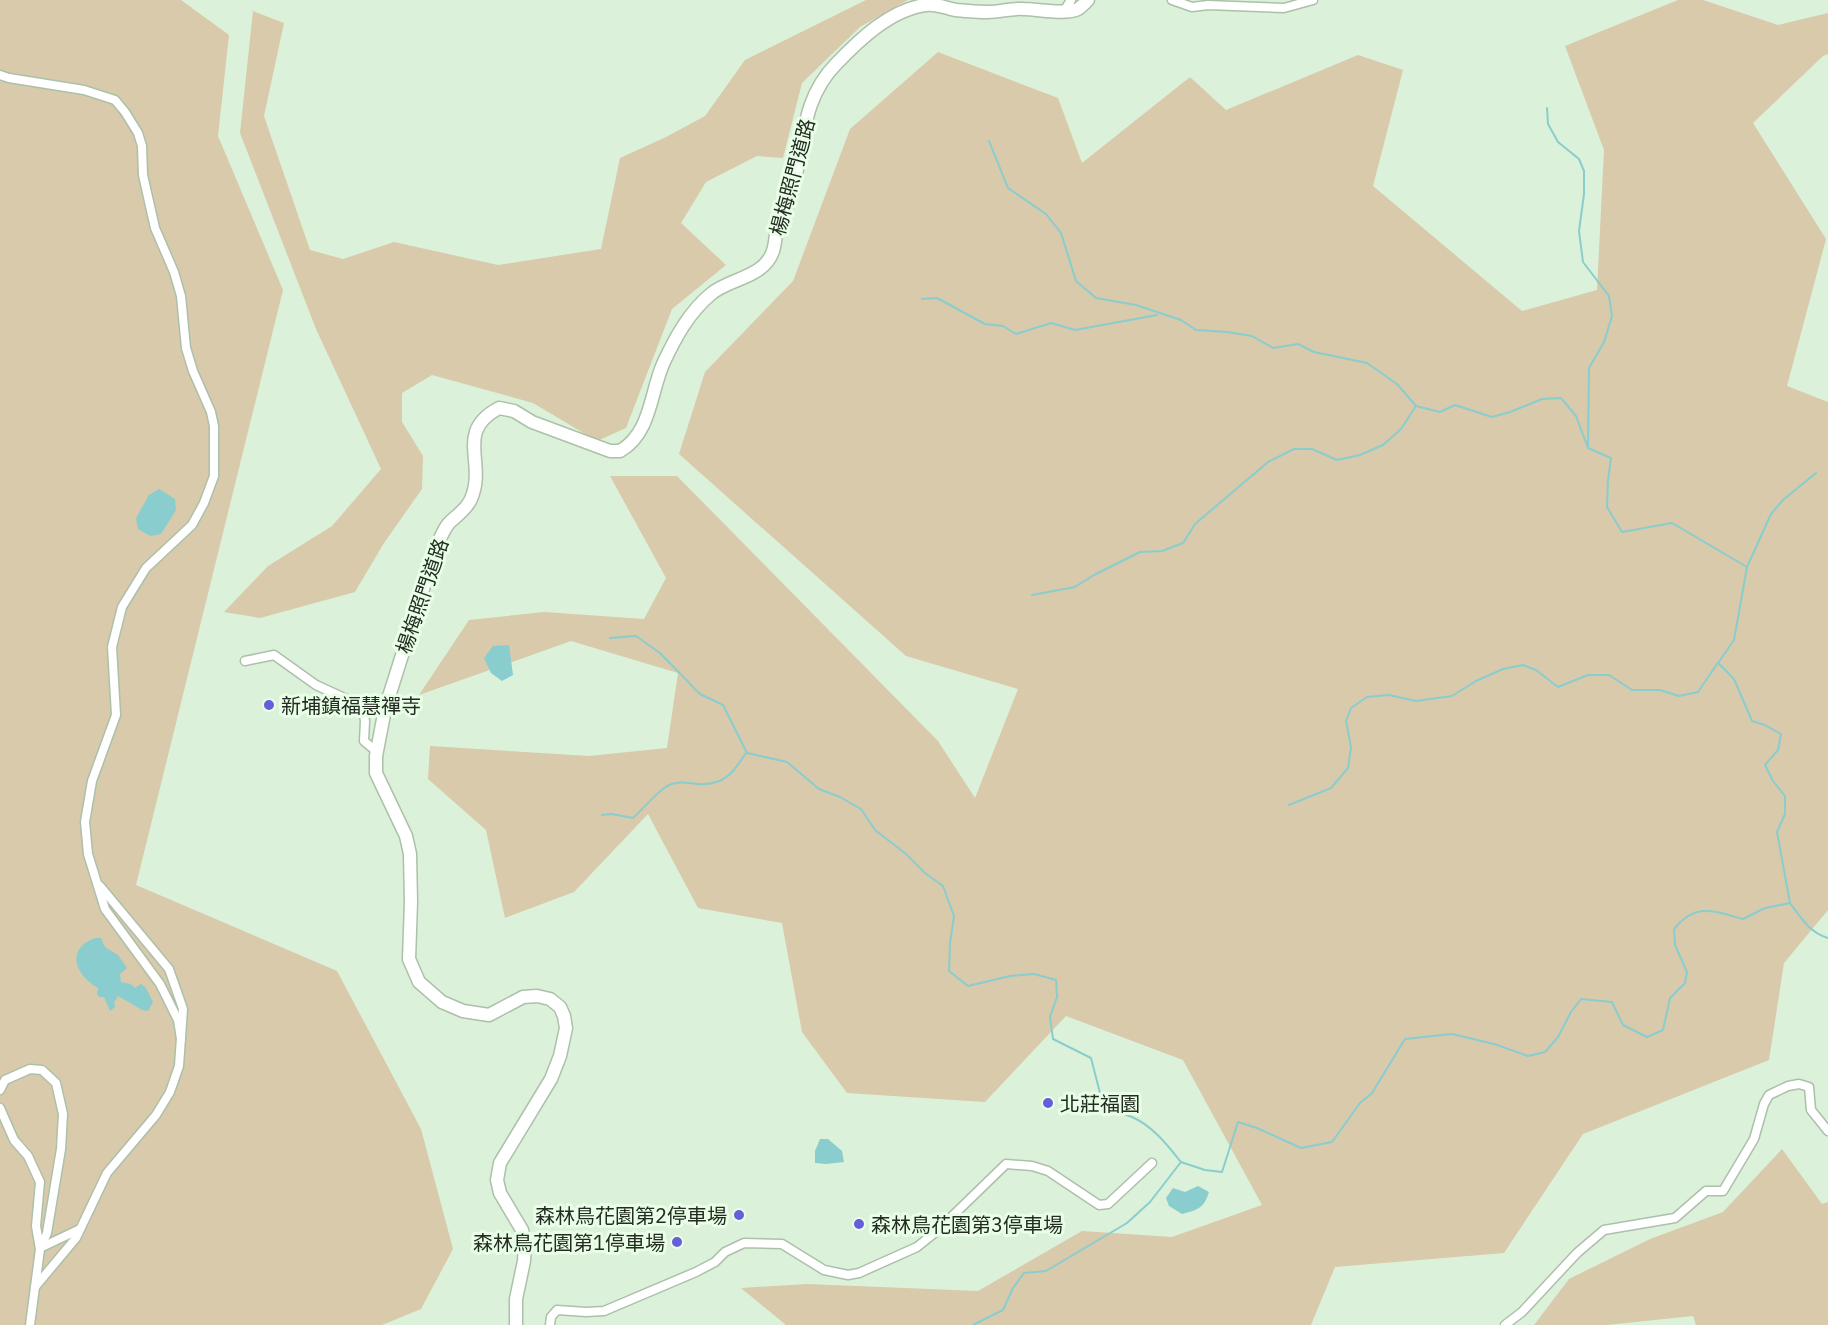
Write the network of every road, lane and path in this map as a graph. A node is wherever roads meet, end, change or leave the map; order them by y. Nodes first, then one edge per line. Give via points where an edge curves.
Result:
1 (1088, 0) edge
2 (1172, 0) edge
3 (1313, 0) edge
4 (1068, 5) edge
5 (0, 75) edge
6 (245, 661) dead end
7 (376, 751) junction
8 (96, 882) junction
9 (181, 1039) junction
10 (0, 1090) edge
11 (0, 1108) edge
12 (1828, 1131) edge
13 (1152, 1163) dead end
14 (80, 1228) junction
15 (39, 1249) junction
16 (35, 1287) junction
17 (30, 1325) edge
18 (516, 1325) edge
19 (550, 1325) edge
20 (1505, 1325) edge

1 - 4 street, 楊梅照門道路 via 1077,10
2 - 3 street via 1192,7 1284,8
4 - 7 street, 楊梅照門道路 via 1039,11 988,12 926,4 876,26 834,66 816,89 805,122 791,194 769,259 752,273 713,292 692,314 662,366 644,424 625,448 610,451 499,408 480,420 474,434 476,472 472,497 447,525 436,548 385,709
5 - 8 street via 84,90 115,100 138,133 155,228 181,296 186,348 214,426 214,476 204,503 192,525 146,568 122,607 112,647 116,715 92,781 85,822
6 - 7 street via 274,655 316,685 354,702 363,710 363,741
7 - 18 street, 楊梅照門道路 via 376,773 406,836 410,854 409,958 419,982 441,1002 463,1011 489,1015 523,997 537,996 550,999 564,1016 566,1028 551,1079 500,1163 497,1180 525,1244
8 - 9 street via 105,909 160,984 178,1020
8 - 9 street via 169,969 183,1009
9 - 14 street via 179,1066 170,1092 156,1115 107,1173
10 - 15 street via 5,1080 30,1069 42,1070 56,1083 63,1114 61,1149 47,1233
11 - 15 street via 40,1182 36,1226
12 - 20 street via 1811,1110 1809,1087 1788,1086 1769,1095 1754,1139 1723,1191 1706,1191 1675,1218 1604,1230
13 - 19 street via 1108,1204 1099,1205 1048,1171 1006,1164 917,1247 859,1273 824,1270 782,1244 744,1243 696,1272 604,1311 557,1310
14 - 15 street
14 - 16 street
15 - 16 street
16 - 17 street

